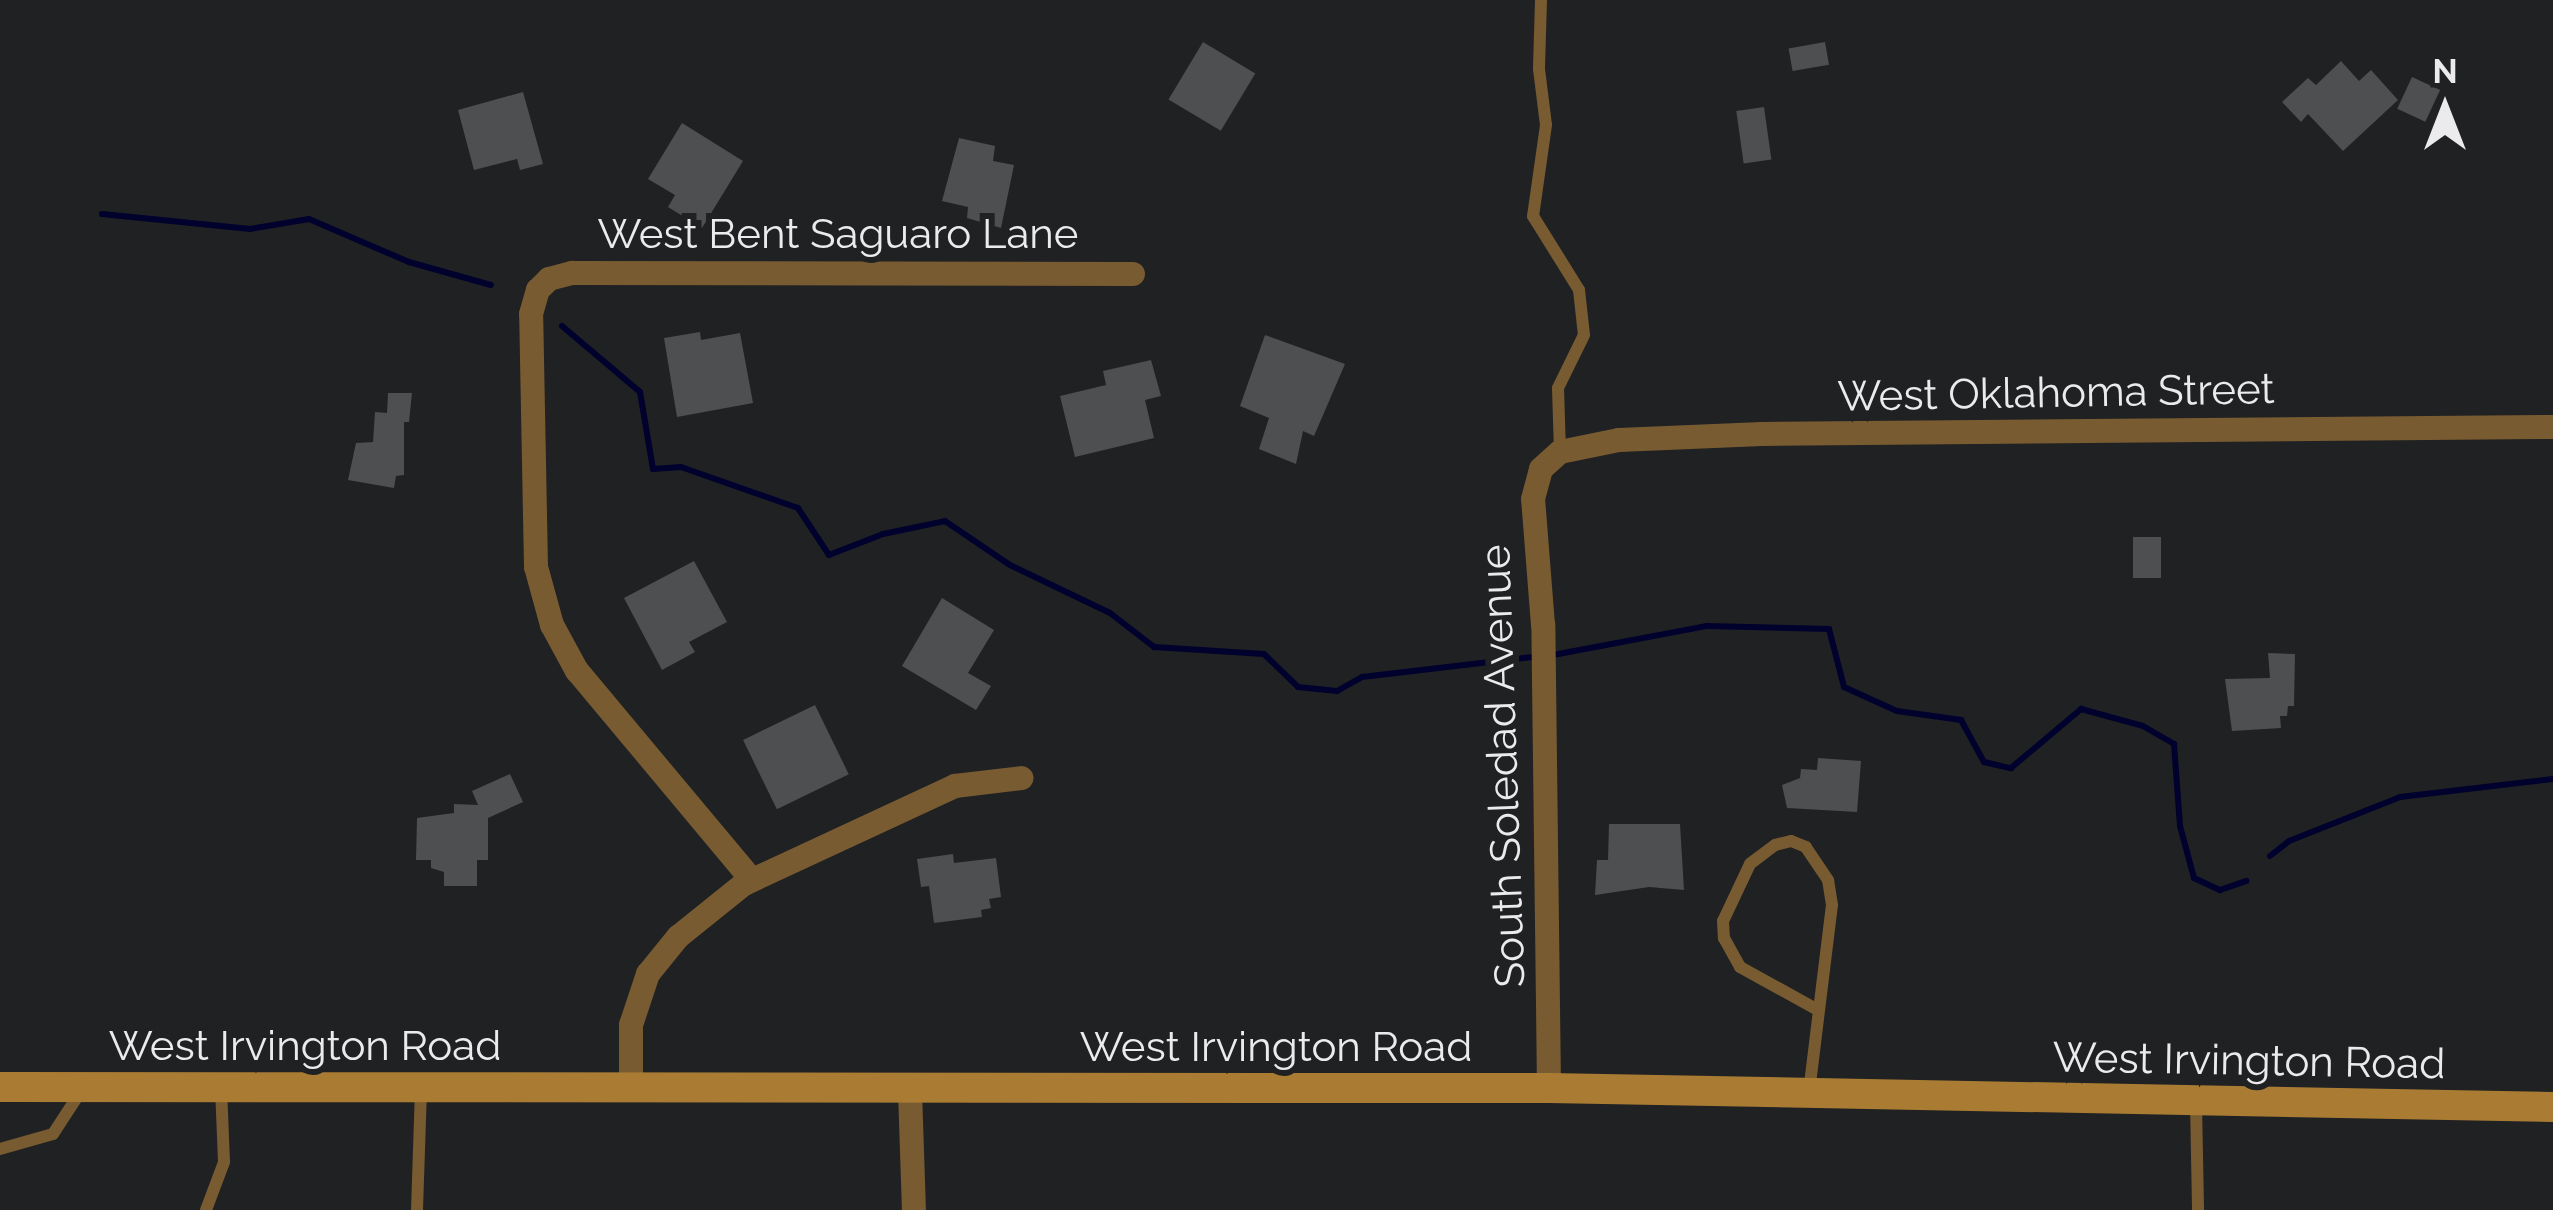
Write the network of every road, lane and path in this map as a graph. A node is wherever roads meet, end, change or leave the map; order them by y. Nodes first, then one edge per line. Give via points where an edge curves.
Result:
1 (1541, 0) edge
2 (1133, 274) dead end
3 (2553, 427) edge
4 (1560, 452) junction
5 (1022, 778) dead end
6 (752, 880) junction
7 (1818, 1010) junction
8 (0, 1087) edge
9 (83, 1087) junction
10 (221, 1087) junction
11 (421, 1088) junction
12 (1550, 1088) junction
13 (631, 1089) junction
14 (910, 1091) junction
15 (1808, 1094) junction
16 (2196, 1102) junction
17 (2553, 1107) edge
18 (0, 1149) edge
19 (206, 1210) edge
20 (417, 1210) edge
21 (914, 1210) edge
22 (2198, 1210) edge

1 - 4 lane via 1546,125 1533,215 1579,290 1584,335 1558,388
2 - 6 street, West Bent Saguaro Lane via 572,273 545,282 531,314 536,567 552,625 577,671
3 - 4 street, West Oklahoma Street via 1762,434 1619,440
4 - 12 street, South Soledad Avenue via 1540,469 1533,499 1543,626
5 - 6 street via 955,786
6 - 13 street via 678,937 648,974 631,1025
7 - 7 lane via 1832,934 1828,880 1806,847 1775,844 1750,864 1723,921 1724,938 1740,967
7 - 15 lane
8 - 9 main road, West Irvington Road
9 - 10 main road, West Irvington Road
9 - 18 lane via 53,1134
10 - 11 main road, West Irvington Road
10 - 19 lane via 224,1162
11 - 13 main road, West Irvington Road
11 - 20 lane
12 - 14 main road, West Irvington Road
12 - 15 main road, West Irvington Road
13 - 14 main road, West Irvington Road
14 - 21 street
15 - 16 main road, West Irvington Road
16 - 17 main road, West Irvington Road
16 - 22 lane

